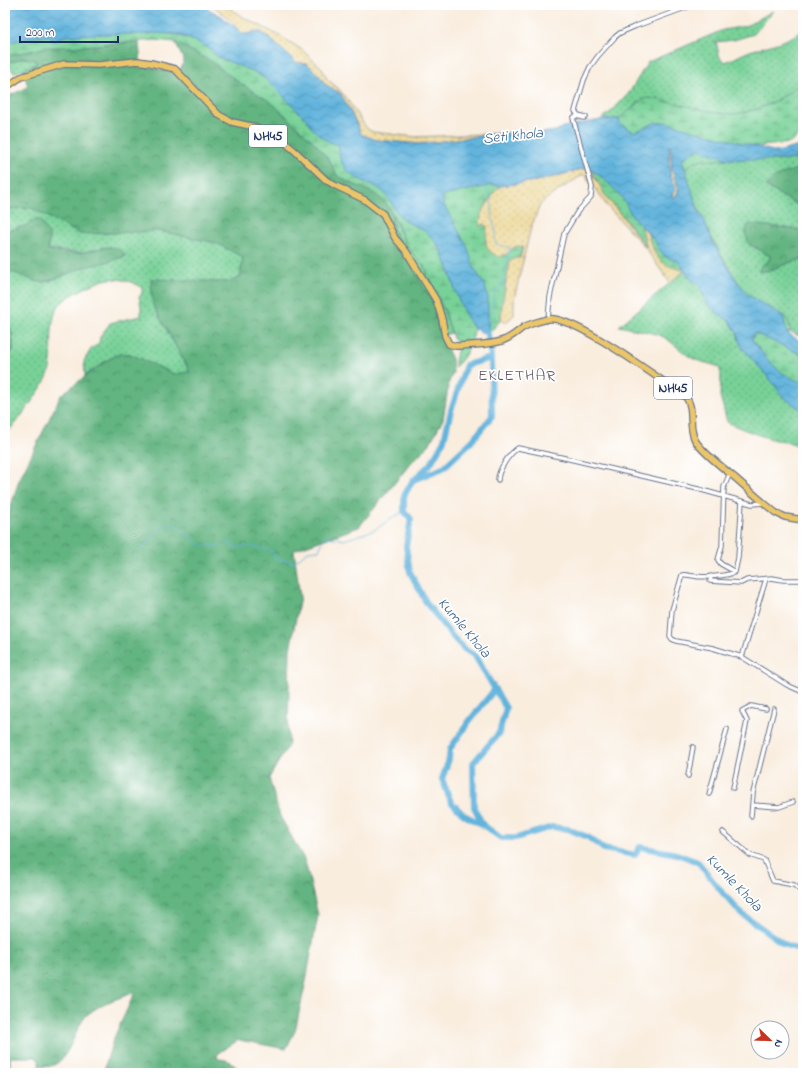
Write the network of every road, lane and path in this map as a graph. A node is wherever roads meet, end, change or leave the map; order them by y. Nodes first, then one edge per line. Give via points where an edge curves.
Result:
1 (693, 5) edge
2 (5, 88) edge
3 (548, 319) junction
4 (730, 473) junction
5 (498, 480) dead end
6 (723, 496) junction
7 (742, 501) junction
8 (764, 503) junction
9 (803, 520) edge
10 (735, 572) junction
11 (711, 576) junction
12 (766, 579) junction
13 (803, 580) edge
14 (742, 657) junction
15 (803, 692) edge
16 (766, 709) dead end
17 (774, 709) dead end
18 (727, 729) dead end
19 (693, 747) dead end
20 (688, 776) dead end
21 (733, 788) dead end
22 (709, 794) dead end
23 (793, 802) dead end
24 (752, 805) junction
25 (751, 816) dead end
26 (723, 832) dead end
27 (803, 893) edge

1 - 3 street via 620,33 598,56 587,73 575,110 578,115 586,117 573,118 592,187 591,197 578,211 564,234 550,297
2 - 3 main road, NH45 via 21,77 64,64 99,65 137,61 175,69 219,115 232,122 255,126 283,141 326,180 365,200 384,214 395,238 406,251 436,300 449,344 456,346 499,342 529,324
3 - 4 main road, NH45 via 565,322 600,340 685,396 691,407 691,426 697,443
4 - 6 street
4 - 8 main road, NH45
5 - 6 street via 500,468 518,448
6 - 7 street
6 - 10 street via 722,540 718,560
7 - 8 street via 752,504
7 - 10 street
8 - 9 main road, NH45 via 781,516
10 - 11 street
11 - 12 street via 710,581 741,583 747,580
11 - 14 street via 682,575 672,610 670,636 676,641
12 - 13 street
12 - 14 street
14 - 15 street
16 - 21 street via 751,706 742,711 747,721
17 - 24 street
18 - 22 street
19 - 20 street
23 - 24 street via 779,807
24 - 25 street
26 - 27 street via 750,855 764,860 774,881 794,885

